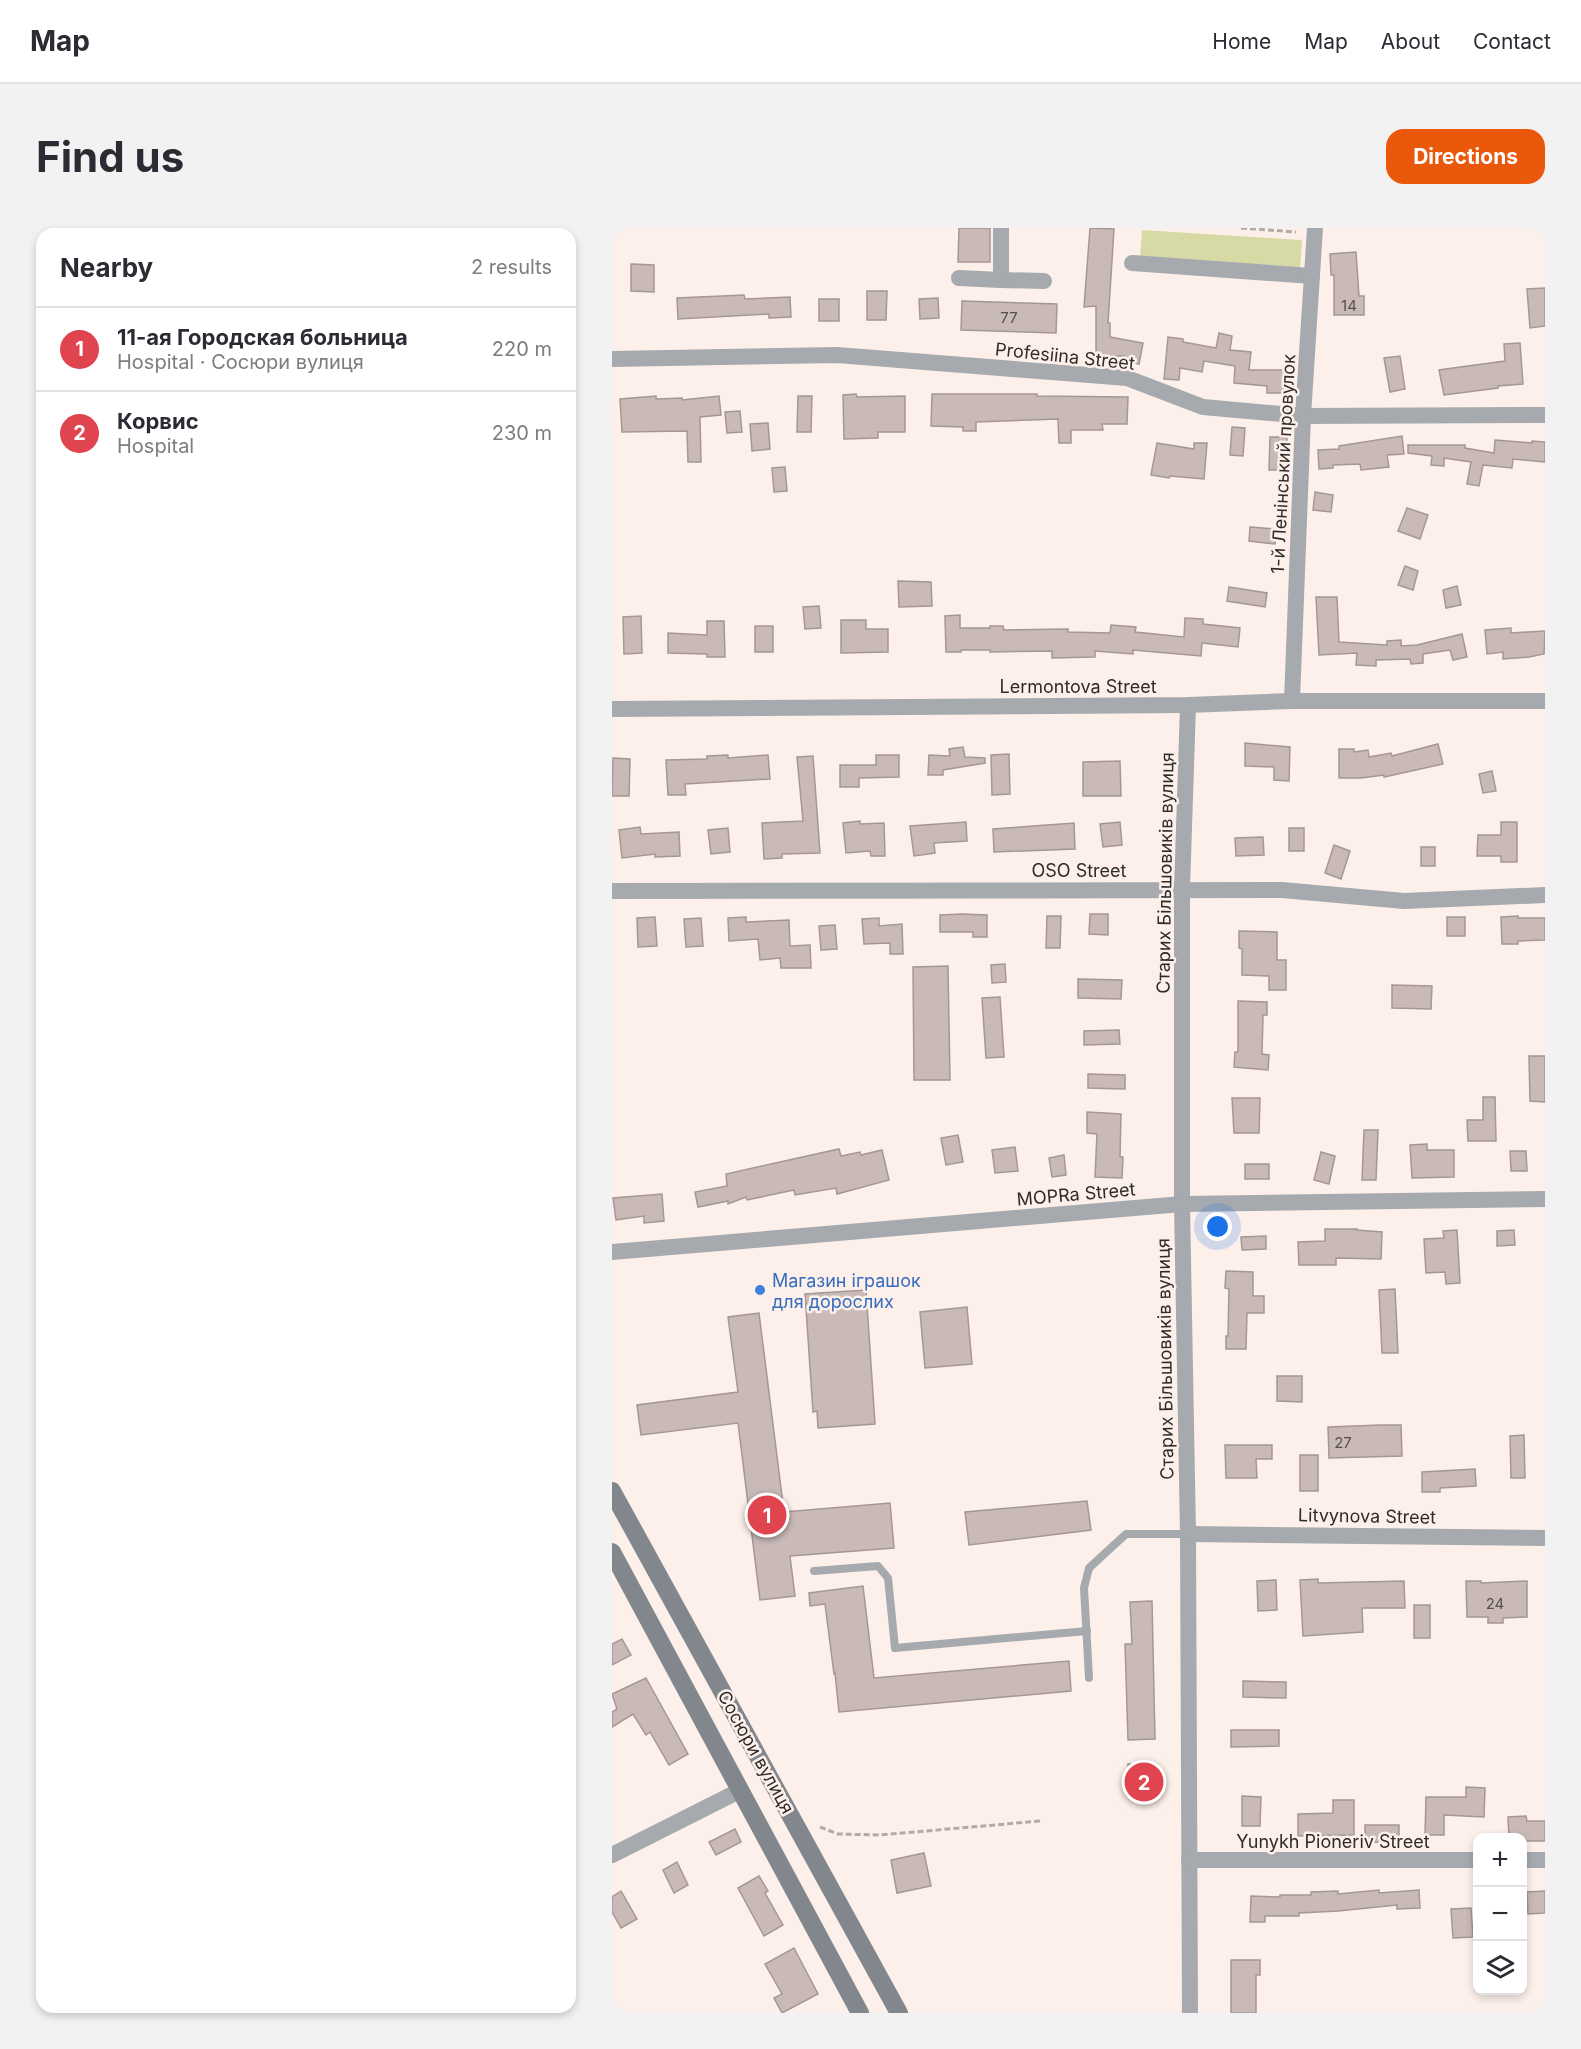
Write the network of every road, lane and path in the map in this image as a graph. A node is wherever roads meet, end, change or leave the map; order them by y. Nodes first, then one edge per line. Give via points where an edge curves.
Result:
1 (1001, 228) edge
2 (1241, 228) edge
3 (1316, 228) edge
4 (1296, 232) dead end
5 (1132, 263) dead end
6 (1312, 276) junction
7 (959, 278) dead end
8 (1001, 280) junction
9 (1044, 281) dead end
10 (612, 359) edge
11 (1545, 415) edge
12 (1303, 416) junction
13 (1292, 701) junction
14 (1545, 701) edge
15 (1188, 705) junction
16 (612, 709) edge
17 (1182, 889) junction
18 (612, 891) edge
19 (1545, 896) edge
20 (1545, 1199) edge
21 (1182, 1204) junction
22 (612, 1252) edge
23 (612, 1491) edge
24 (1188, 1534) junction
25 (1545, 1538) edge
26 (612, 1552) edge
27 (814, 1571) dead end
28 (1087, 1631) junction
29 (1089, 1678) dead end
30 (741, 1790) junction
31 (1040, 1821) dead end
32 (820, 1827) dead end
33 (612, 1855) edge
34 (1189, 1860) junction
35 (1473, 1860) edge
36 (1527, 1860) edge
37 (1545, 1860) edge
38 (860, 2013) edge
39 (899, 2013) edge
40 (1190, 2013) edge

1 - 8 street
2 - 4 path
3 - 6 street, 1-й Ленінський провулок
5 - 6 street
6 - 12 street, 1-й Ленінський провулок
7 - 8 street
8 - 9 street
10 - 12 street, Profesiina Street via 837,355 1127,378 1203,407
11 - 12 street, Profesiina Street
12 - 13 street, 1-й Ленінський провулок
13 - 14 street, Lermontova Street
13 - 15 street, Lermontova Street
15 - 16 street, Lermontova Street
15 - 17 street, Старих Більшовиків вулиця
17 - 18 street, OSO Street
17 - 19 street, OSO Street via 1282,890 1404,901
17 - 21 street, Старих Більшовиків вулиця
20 - 21 street, MOPRa Street
21 - 22 street, MOPRa Street
21 - 24 street, Старих Більшовиків вулиця
23 - 39 street, Сосюри вулиця
24 - 25 street, Litvynova Street
24 - 28 lane via 1126,1534 1089,1568 1084,1588
24 - 34 street, Старих Більшовиків вулиця
26 - 30 street, Сосюри вулиця
27 - 28 lane via 878,1566 888,1578 895,1648
28 - 29 lane
30 - 33 street
30 - 38 street, Сосюри вулиця
31 - 32 path via 880,1835 838,1834
34 - 35 street, Yunykh Pioneriv Street
34 - 40 street, Старих Більшовиків вулиця
36 - 37 street

